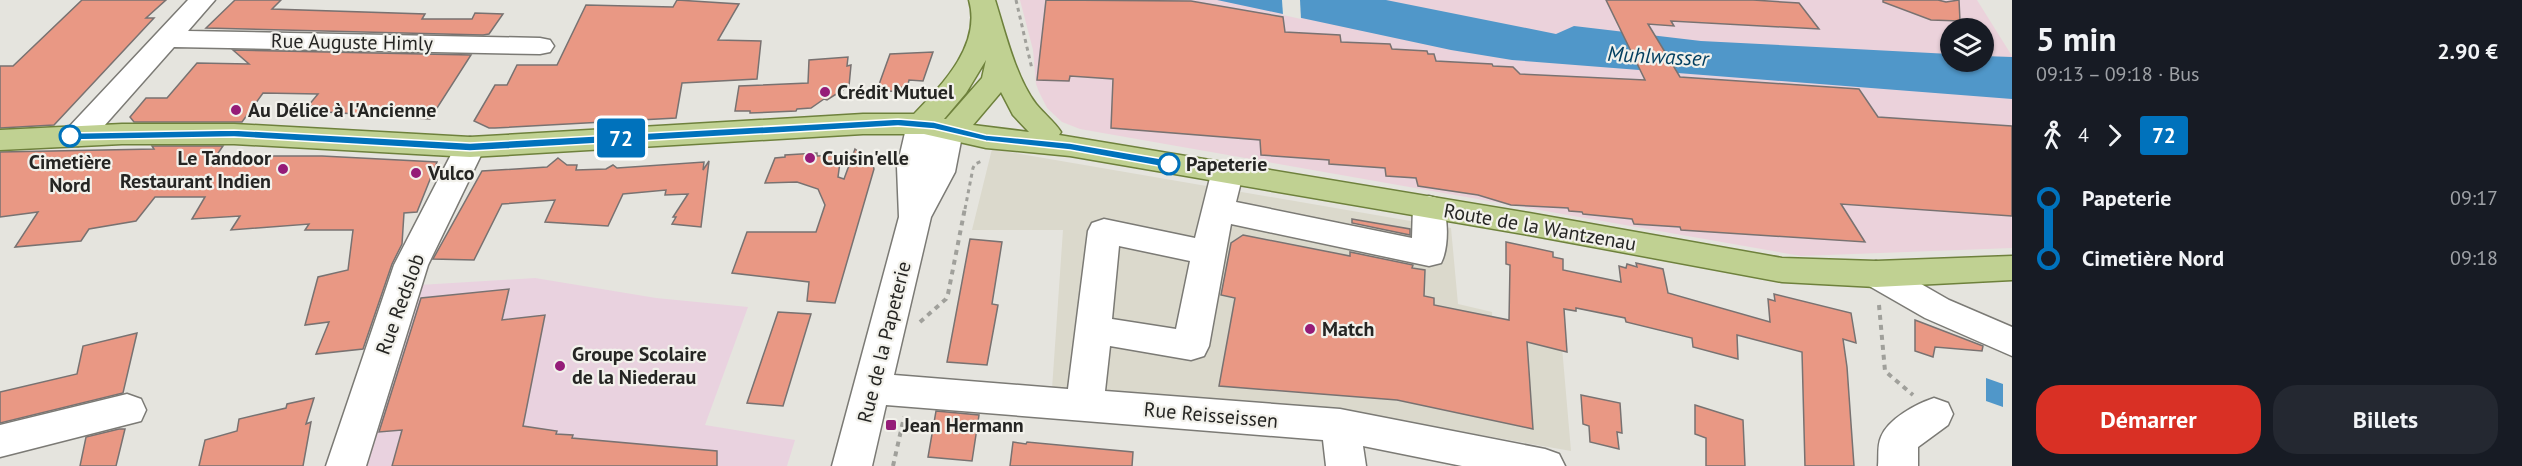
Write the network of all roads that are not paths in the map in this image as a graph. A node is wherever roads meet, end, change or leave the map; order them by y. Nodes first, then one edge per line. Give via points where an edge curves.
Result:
1 (202, 0) edge
2 (983, 3) edge
3 (164, 39) junction
4 (540, 46) dead end
5 (1001, 62) junction
6 (881, 123) junction
7 (943, 123) junction
8 (78, 136) junction
9 (990, 139) joint
10 (1058, 139) junction
11 (0, 140) edge
12 (470, 147) junction
13 (1227, 174) junction
14 (1429, 207) junction
15 (1219, 210) junction
16 (1208, 253) junction
17 (2012, 268) edge
18 (1876, 274) junction
19 (1094, 330) junction
20 (2012, 342) edge
21 (891, 390) junction
22 (1085, 405) junction
23 (127, 410) dead end
24 (1934, 414) road end
25 (1340, 425) junction
26 (0, 441) edge
27 (346, 466) edge
28 (852, 466) edge
29 (1346, 466) edge
30 (1545, 466) edge
31 (1898, 466) edge

1 - 3 street
2 - 5 main road
2 - 7 main road via 985,26 975,58
3 - 4 street, Rue Auguste Himly
3 - 8 street
5 - 7 main road via 996,80
5 - 10 main road via 1018,101
6 - 7 street via 907,129
6 - 7 main road via 924,108
6 - 12 main road
7 - 9 street via 960,141
7 - 10 main road, Route de la Wantzenau via 1003,123
7 - 21 street, Rue de la Papeterie via 934,182 915,217
8 - 11 main road
8 - 12 main road via 234,134
9 - 10 main road, Route de la Wantzenau
10 - 13 main road, Route de la Wantzenau
12 - 27 street, Rue Redslob via 411,265
13 - 14 main road, Route de la Wantzenau
13 - 15 street
14 - 15 street via 1429,254
14 - 18 main road, Route de la Wantzenau via 1782,270
15 - 16 street
16 - 19 street via 1191,346
16 - 19 street via 1104,231
17 - 18 main road, Route de la Wantzenau
18 - 20 street via 1937,309
19 - 22 street
21 - 22 street, Rue Reisseissen
21 - 28 street, Rue de la Papeterie
22 - 25 street, Rue Reisseissen
23 - 26 street
24 - 31 street via 1899,440
25 - 29 street
25 - 30 street, Rue Reisseissen

